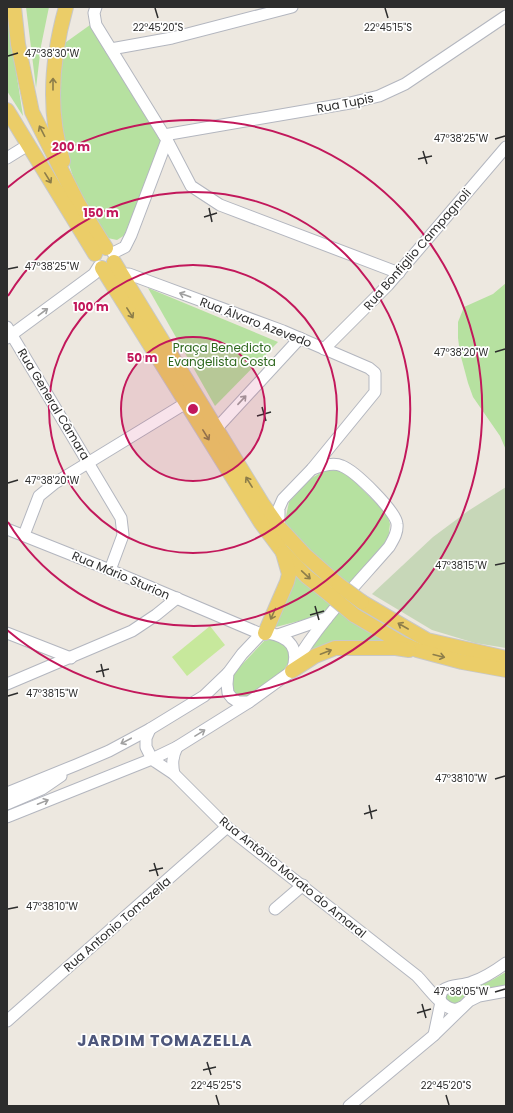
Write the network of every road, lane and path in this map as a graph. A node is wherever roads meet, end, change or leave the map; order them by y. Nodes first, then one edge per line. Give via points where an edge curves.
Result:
1 (14, 7) edge
2 (66, 7) edge
3 (292, 7) edge
4 (95, 10) edge
5 (506, 16) edge
6 (111, 50) junction
7 (7, 110) edge
8 (165, 138) junction
9 (28, 145) junction
10 (506, 147) edge
11 (7, 158) edge
12 (78, 203) junction
13 (107, 261) junction
14 (398, 273) junction
15 (9, 333) edge
16 (300, 338) junction
17 (324, 349) junction
18 (186, 404) junction
19 (216, 429) junction
20 (88, 463) junction
21 (312, 469) junction
22 (283, 499) junction
23 (262, 503) junction
24 (279, 527) junction
25 (7, 529) edge
26 (24, 535) junction
27 (282, 551) junction
28 (110, 570) junction
29 (334, 590) junction
30 (177, 598) junction
31 (327, 618) junction
32 (235, 623) junction
33 (7, 633) edge
34 (268, 634) junction
35 (251, 645) junction
36 (417, 650) junction
37 (71, 658) junction
38 (506, 658) edge
39 (293, 668) junction
40 (506, 670) edge
41 (228, 673) junction
42 (7, 684) edge
43 (249, 702) junction
44 (150, 729) junction
45 (177, 747) junction
46 (152, 759) junction
47 (76, 766) junction
48 (174, 774) junction
49 (7, 793) edge
50 (7, 804) edge
51 (7, 817) edge
52 (228, 827) junction
53 (303, 885) junction
54 (275, 908) dead end
55 (506, 963) edge
56 (417, 976) junction
57 (452, 986) junction
58 (506, 991) edge
59 (441, 1002) junction
60 (462, 1007) junction
61 (7, 1021) edge
62 (433, 1036) junction
63 (349, 1106) edge

12 -> 1 main road via 32,112 18,44
12 -> 2 main road via 60,150 54,110 53,71
3 - 6 street via 172,38
4 - 6 street via 96,25
5 - 8 street, Rua Tupis via 405,84 379,96
6 - 8 street
7 - 9 main road
8 - 13 street via 125,247
8 - 14 street via 191,186 220,205
9 - 11 street
9 -> 13 main road
10 - 14 street, Rua Bonfiglio Campagnoli
12 - 13 main road
15 -> 13 street via 94,274
16 -> 13 street, Rua Álvaro Azevedo via 129,274
13 -> 18 main road
13 - 19 main road
14 - 17 street, Rua Bonfiglio Campagnoli
15 - 20 street, Rua General Câmara
16 - 17 street, Rua Álvaro Azevedo
19 -> 16 street
17 - 21 street, Rua Álvaro Azevedo via 375,373 375,392
18 - 20 street
18 -> 27 main road via 261,523
23 -> 19 main road
20 - 26 street via 39,496
20 - 28 street, Rua General Câmara via 121,518 123,535
21 - 22 street
21 - 31 street via 333,464 354,473 387,506 397,524 396,535 388,547
22 - 23 street
22 - 24 street via 279,508
23 - 24 main road
24 - 29 main road
25 - 26 street, Rua Mário Sturion
26 - 28 street, Rua Mário Sturion
27 -> 29 main road via 306,576
27 -> 34 main road via 289,574
28 - 30 street, Rua Mário Sturion
29 - 36 main road, bridge via 354,615
38 -> 29 main road, bridge via 427,640 362,602
30 - 32 street, Rua Mário Sturion
30 - 37 street via 132,631
31 - 34 street
31 - 39 street
32 - 34 street, Rua Mário Sturion
32 - 35 street, Rua Mário Sturion
33 - 37 street
34 - 35 street
34 - 39 street, Rua Mário Sturion via 287,640 294,648
35 - 41 street
39 -> 36 main road via 335,648
36 -> 40 main road
37 - 42 street
39 - 43 street
41 - 43 street via 228,693 238,702
41 - 44 street via 204,696
45 -> 43 street
44 - 46 street via 146,747
44 -> 47 street
45 - 46 street
45 - 48 street via 172,764
46 - 48 street, Rua Antônio Morato do Amaral
51 -> 46 street
47 - 49 street
47 - 50 street via 42,789
48 - 52 street, Rua Antônio Morato do Amaral
52 - 53 street, Rua Antônio Morato do Amaral
52 - 61 street, Rua Antonio Tomazella
53 - 54 street
53 - 56 street, Rua Antônio Morato do Amaral
55 - 57 street via 495,972 471,983
56 - 57 street, Rua Antônio Morato do Amaral via 434,983
56 - 59 street, Rua Antônio Morato do Amaral
57 - 59 street via 442,991
58 - 60 street via 479,996
59 - 60 street, Rua Antônio Morato do Amaral via 453,1010
59 - 62 street
60 - 62 street
62 - 63 street

